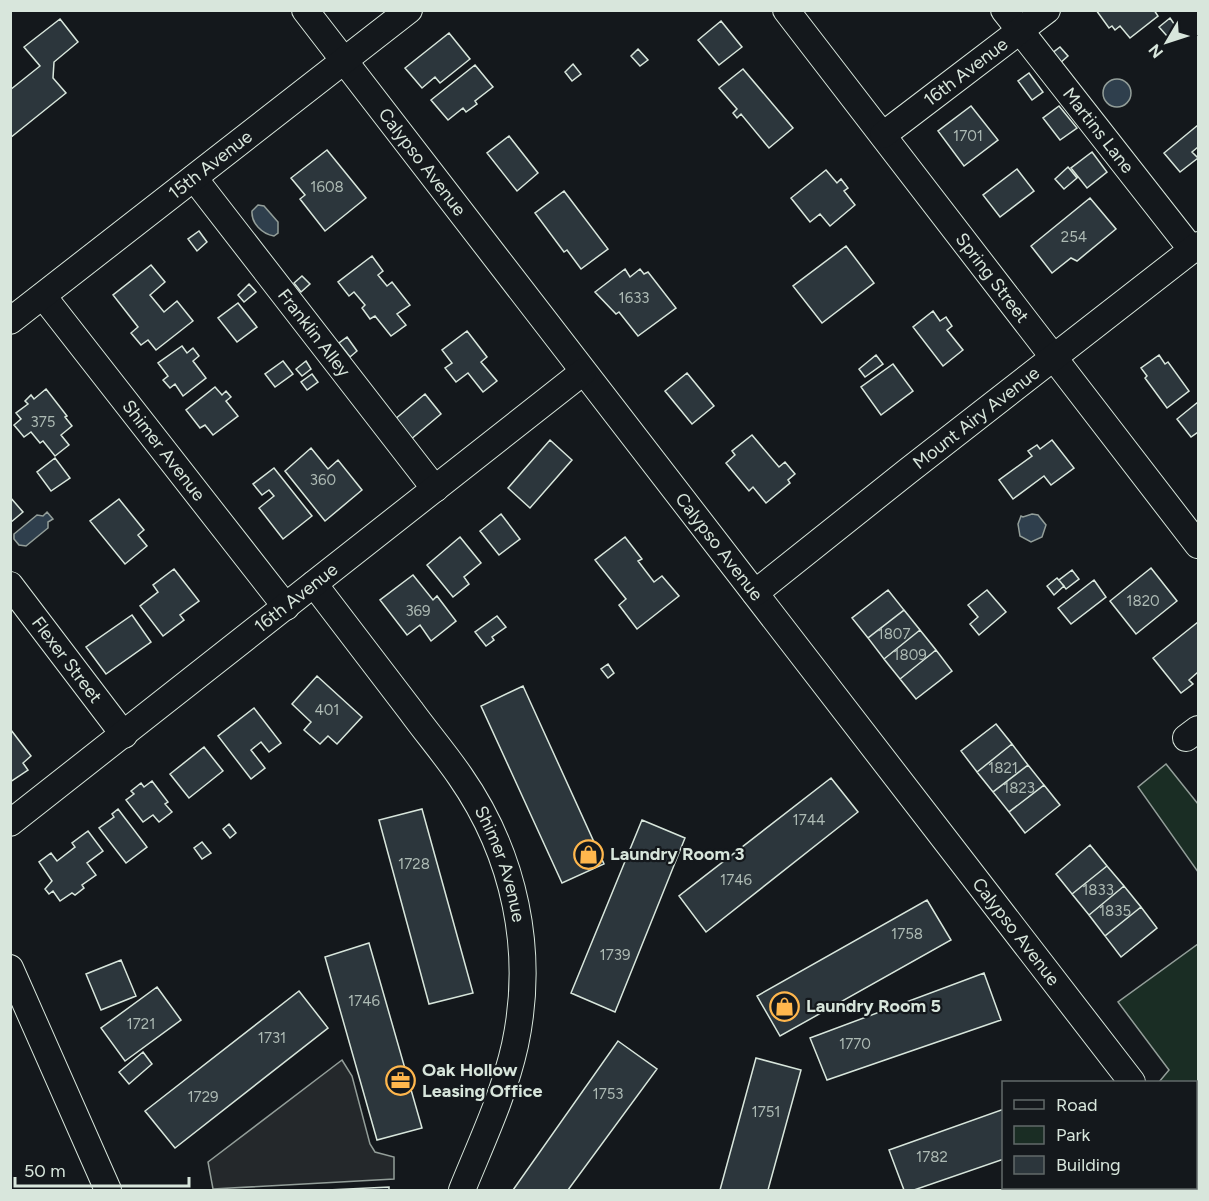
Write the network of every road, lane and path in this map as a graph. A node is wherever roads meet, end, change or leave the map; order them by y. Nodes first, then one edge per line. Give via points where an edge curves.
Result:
1 (304, 10) edge
2 (409, 10) edge
3 (786, 10) edge
4 (1004, 10) edge
5 (1047, 10) edge
6 (1020, 32) junction
7 (344, 61) junction
8 (883, 135) junction
9 (194, 178) junction
10 (1196, 248) edge
11 (43, 296) junction
12 (10, 321) edge
13 (1054, 359) junction
14 (583, 372) junction
15 (435, 489) junction
16 (1198, 545) edge
17 (314, 584) junction
18 (10, 585) edge
19 (755, 593) junction
20 (286, 607) junction
21 (124, 735) junction
22 (10, 823) edge
23 (10, 968) edge
24 (1130, 1081) edge
25 (108, 1191) edge
26 (462, 1191) edge

1 - 7 street, Calypso Avenue
2 - 7 street, 15th Avenue
3 - 8 street, Spring Street
4 - 6 street, Martins Lane
5 - 6 street, 16th Avenue
6 - 8 street, 16th Avenue
6 - 10 street, Martins Lane
7 - 9 street, 15th Avenue
7 - 14 street, Calypso Avenue
8 - 13 street, Spring Street
9 - 11 street, 15th Avenue
9 - 15 street, Franklin Alley
10 - 13 street, Mount Airy Avenue
11 - 12 street, 15th Avenue
11 - 20 street, Shimer Avenue
13 - 16 street, Spring Street
13 - 19 street, Mount Airy Avenue
14 - 15 street, 16th Avenue
14 - 19 street, Calypso Avenue
15 - 17 street, 16th Avenue
17 - 20 street, 16th Avenue
17 - 26 street, Shimer Avenue via 461,777 502,853 515,896 522,937 520,1013 506,1077
18 - 21 street, Flexer Street
19 - 24 street, Calypso Avenue
20 - 21 street, 16th Avenue
21 - 22 street, 16th Avenue
23 - 25 street

